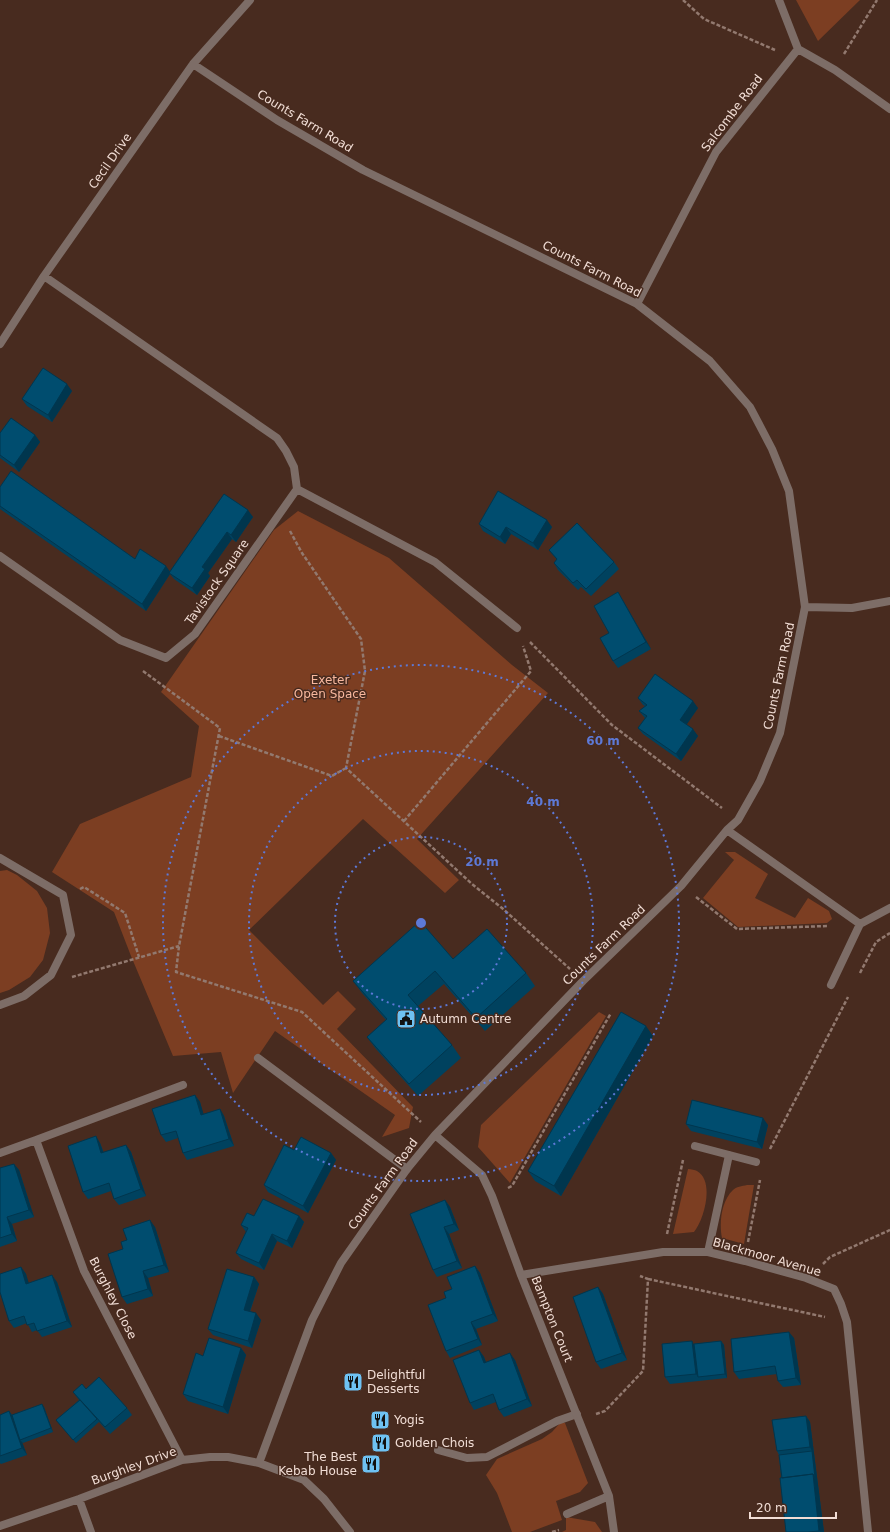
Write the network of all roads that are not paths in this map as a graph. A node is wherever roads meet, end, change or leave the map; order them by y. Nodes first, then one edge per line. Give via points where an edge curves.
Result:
1 (250, 0) edge
2 (779, 0) edge
3 (798, 49) junction
4 (194, 64) junction
5 (890, 108) edge
6 (44, 276) junction
7 (637, 304) junction
8 (0, 344) edge
9 (297, 489) junction
10 (0, 556) edge
11 (890, 601) edge
12 (806, 607) junction
13 (517, 628) road end
14 (727, 830) junction
15 (0, 858) edge
16 (890, 908) edge
17 (860, 924) junction
18 (831, 985) dead end
19 (0, 1005) edge
20 (258, 1058) dead end
21 (183, 1085) dead end
22 (435, 1135) junction
23 (36, 1140) junction
24 (695, 1146) road end
25 (0, 1153) edge
26 (729, 1155) junction
27 (756, 1162) dead end
28 (407, 1169) junction
29 (708, 1252) junction
30 (521, 1275) junction
31 (578, 1417) junction
32 (438, 1450) dead end
33 (182, 1460) junction
34 (259, 1463) junction
35 (608, 1496) junction
36 (79, 1499) junction
37 (567, 1514) dead end
38 (0, 1526) edge
39 (91, 1532) edge
40 (350, 1532) edge
41 (614, 1532) edge
42 (868, 1532) edge

1 - 4 street, Cecil Drive
2 - 3 street
3 - 5 street via 835,70
3 - 7 street, Salcombe Road via 716,152
4 - 6 street, Cecil Drive
4 - 7 street, Counts Farm Road via 277,120 363,170
6 - 8 street, Cecil Drive
6 - 9 street via 277,438 294,467
7 - 12 street, Counts Farm Road via 710,361 750,406 772,449 789,491
9 - 10 street, Tavistock Square via 195,634 166,658 120,640
9 - 13 street via 435,562
11 - 12 street via 852,608
12 - 14 street, Counts Farm Road via 780,733 760,781 738,820
14 - 17 street
14 - 22 street, Counts Farm Road via 682,886 583,981
15 - 19 street via 63,895 71,935 51,976 24,996
16 - 17 street
17 - 18 street
20 - 28 street
21 - 23 street
22 - 28 street, Counts Farm Road
22 - 30 street, Bampton Court via 482,1175
23 - 25 street
23 - 33 street, Burghley Close via 84,1271
24 - 26 street
26 - 27 street
26 - 29 street
28 - 34 street, Counts Farm Road via 341,1263 315,1314
29 - 30 street, Blackmoor Avenue via 663,1252
29 - 42 street, Blackmoor Avenue via 806,1278 834,1289 846,1322
30 - 31 street, Bampton Court
31 - 32 street via 556,1420 487,1456 467,1458
31 - 35 street, Bampton Court
33 - 34 street, Burghley Drive via 228,1457
33 - 36 street, Burghley Drive
34 - 40 street, Burghley Drive via 304,1480 324,1499
35 - 37 street
35 - 41 street, Bampton Court
36 - 38 street, Burghley Drive
36 - 39 street

